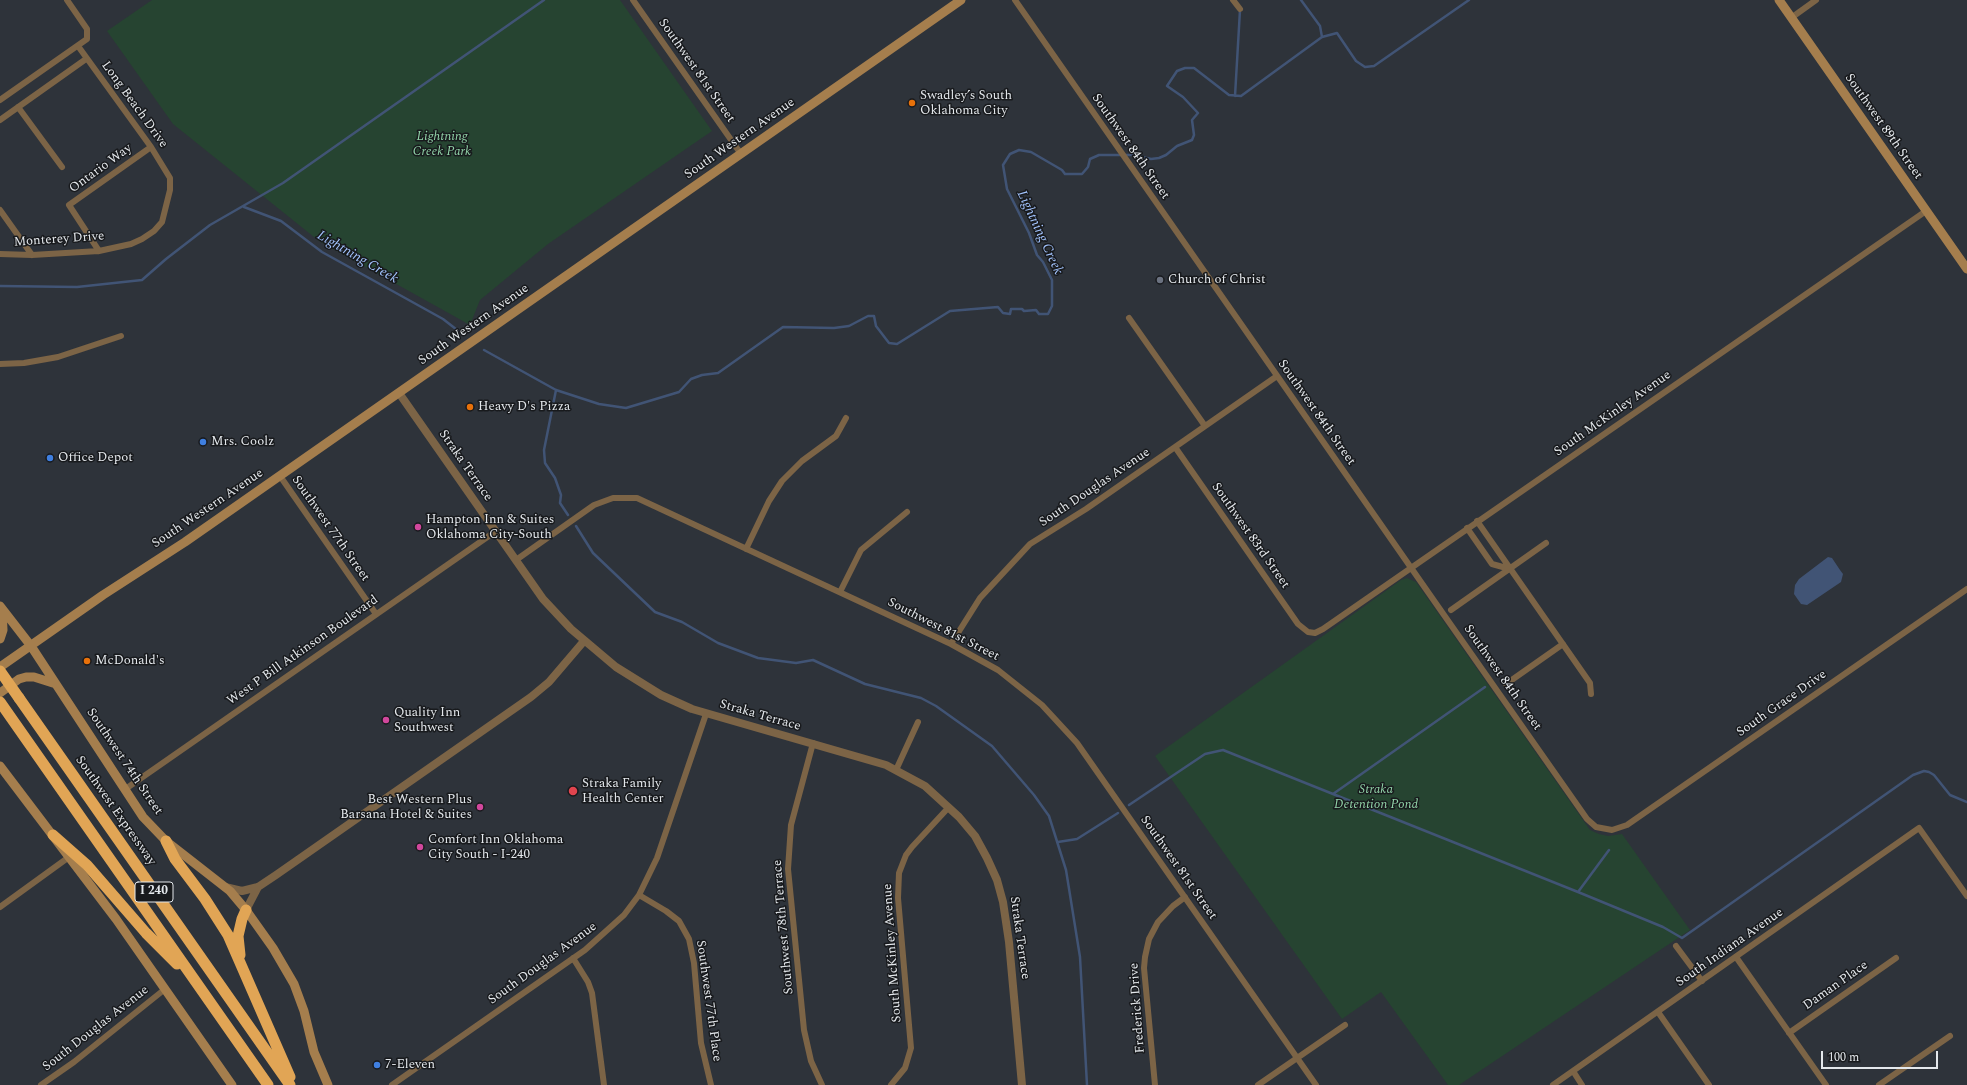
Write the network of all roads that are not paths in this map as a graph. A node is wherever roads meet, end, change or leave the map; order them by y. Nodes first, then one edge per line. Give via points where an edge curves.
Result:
1 (67, 0) edge
2 (633, 0) edge
3 (961, 0) edge
4 (1015, 0) edge
5 (1233, 0) edge
6 (1779, 0) edge
7 (1816, 0) edge
8 (1240, 9) dead end
9 (1791, 18) junction
10 (78, 46) junction
11 (86, 59) junction
12 (0, 100) edge
13 (18, 107) junction
14 (0, 120) edge
15 (151, 147) junction
16 (741, 154) junction
17 (62, 167) dead end
18 (170, 178) joint
19 (0, 210) edge
20 (1926, 211) junction
21 (99, 251) junction
22 (0, 254) edge
23 (32, 255) junction
24 (1967, 269) edge
25 (1129, 318) dead end
26 (121, 336) dead end
27 (0, 364) edge
28 (1277, 376) junction
29 (399, 393) junction
30 (846, 418) dead end
31 (1205, 426) junction
32 (1175, 447) junction
33 (280, 476) junction
34 (907, 512) dead end
35 (1477, 521) junction
36 (1467, 528) junction
37 (496, 531) junction
38 (1546, 543) dead end
39 (746, 549) junction
40 (516, 560) junction
41 (1411, 568) junction
42 (1510, 569) junction
43 (1967, 589) edge
44 (840, 592) junction
45 (1, 607) edge
46 (1451, 610) dead end
47 (376, 614) junction
48 (1311, 633) joint
49 (0, 639) edge
50 (584, 641) junction
51 (952, 644) junction
52 (1563, 644) junction
53 (31, 646) junction
54 (0, 668) edge
55 (0, 671) edge
56 (56, 684) junction
57 (1506, 684) dead end
58 (0, 693) edge
59 (1591, 694) dead end
60 (2, 705) edge
61 (706, 714) junction
62 (918, 722) dead end
63 (813, 743) junction
64 (0, 766) edge
65 (896, 770) junction
66 (124, 790) junction
67 (949, 806) junction
68 (1606, 830) joint
69 (52, 835) junction
70 (166, 841) junction
71 (69, 857) junction
72 (225, 887) junction
73 (258, 887) junction
74 (639, 895) junction
75 (1967, 896) edge
76 (1185, 897) junction
77 (0, 907) edge
78 (246, 910) junction
79 (1676, 946) dead end
80 (1736, 957) junction
81 (573, 958) junction
82 (1896, 958) dead end
83 (240, 962) junction
84 (1702, 981) junction
85 (198, 985) junction
86 (165, 989) junction
87 (1658, 1012) junction
88 (1345, 1025) dead end
89 (1789, 1033) junction
90 (1950, 1036) dead end
91 (1298, 1058) junction
92 (1573, 1071) junction
93 (41, 1085) edge
94 (232, 1085) edge
95 (268, 1085) edge
96 (290, 1085) edge
97 (293, 1085) edge
98 (328, 1085) edge
99 (392, 1085) edge
100 (604, 1085) edge
101 (711, 1085) edge
102 (822, 1085) edge
103 (891, 1085) edge
104 (1022, 1085) edge
105 (1155, 1085) edge
106 (1258, 1085) edge
107 (1316, 1085) edge
108 (1553, 1085) edge
109 (1582, 1085) edge
110 (1708, 1085) edge
111 (1826, 1085) edge
112 (1879, 1085) edge

1 - 10 street via 88,34 87,39
2 - 16 street, Southwest 81st Street
3 - 16 main road, South Western Avenue
4 - 28 street, Southwest 84th Street
5 - 8 street
6 - 9 main road, Southwest 89th Street
7 - 9 street
9 - 20 main road, Southwest 89th Street
10 - 11 street, Long Beach Drive
10 - 12 street
11 - 13 street
11 - 15 street, Long Beach Drive
13 - 14 street
13 - 17 street
15 - 18 street, Long Beach Drive
15 - 21 street, Ontario Way via 69,206
16 - 29 main road, South Western Avenue
18 - 21 street, Monterey Drive via 170,190 162,222 154,231 131,244
19 - 23 street
20 - 24 main road, Southwest 89th Street
20 - 35 street, South McKinley Avenue
21 - 23 street, Monterey Drive
22 - 23 street, Monterey Drive
25 - 31 street
26 - 27 street via 58,357
28 - 31 street, South Douglas Avenue
28 - 41 street, Southwest 84th Street
29 - 33 main road, South Western Avenue
29 - 37 street, Straka Terrace
30 - 39 street via 836,436 802,461 782,481 769,501
31 - 32 street, South Douglas Avenue
32 - 48 street, Southwest 83rd Street via 1298,624
32 - 51 street, South Douglas Avenue via 1024,550 980,598
33 - 47 street, Southwest 77th Street
33 - 53 main road, South Western Avenue
34 - 44 street via 862,550
35 - 36 street, South McKinley Avenue
35 - 42 street
36 - 41 street, South McKinley Avenue
36 - 42 street via 1492,564
37 - 40 street, Straka Terrace
37 - 47 street, West P Bill Atkinson Boulevard
38 - 42 street
39 - 40 street, Southwest 81st Street via 637,498 622,497 603,500 594,505
39 - 44 street, Southwest 81st Street
40 - 50 street, Straka Terrace via 543,599
41 - 48 street, South McKinley Avenue via 1322,629
41 - 68 street, Southwest 84th Street via 1587,819 1596,827
42 - 46 street
42 - 52 street
43 - 68 street, South Grace Drive via 1628,825
44 - 51 street, Southwest 81st Street
45 - 49 main road via 3,630
45 - 53 main road, Southwest 74th Street
47 - 66 street, West P Bill Atkinson Boulevard
50 - 61 street, Straka Terrace via 636,681
50 - 73 street via 549,682 531,697
51 - 76 street, Southwest 81st Street via 1013,680 1056,719 1091,763
52 - 57 street
52 - 59 street via 1590,684
53 - 54 main road, South Western Avenue
53 - 56 main road, Southwest 74th Street
55 - 96 highway, Southwest Expressway / I 240, bridge
56 - 58 main road via 26,677
56 - 66 main road, Southwest 74th Street
60 - 85 highway, I 240
61 - 63 street, Straka Terrace
61 - 74 street, South Douglas Avenue via 657,858
62 - 65 street
63 - 65 street, Straka Terrace
63 - 102 street, Southwest 78th Terrace via 791,825 788,869 804,1030 812,1061
64 - 69 main road
65 - 67 street, Straka Terrace via 925,786
66 - 70 main road, Southwest 74th Street via 143,817
67 - 103 street, South McKinley Avenue via 906,855 899,873 898,898 911,1048 905,1068
67 - 104 street, Straka Terrace via 979,843 993,869 1000,890 1007,922
69 - 71 main road
69 - 85 highway via 87,865 146,933
70 - 72 main road, Southwest 74th Street
70 - 83 highway via 175,859 216,915
71 - 77 street
71 - 86 main road
72 - 73 street via 242,891
72 - 78 main road, Southwest 74th Street
73 - 78 street
74 - 81 street, South Douglas Avenue via 614,926
74 - 101 street, Southwest 77th Place via 679,921 689,939 694,963 701,1043
75 - 80 street, South Indiana Avenue via 1919,828
76 - 91 street, Southwest 81st Street
76 - 105 street, Frederick Drive via 1168,910 1158,922 1149,939 1145,957
78 - 83 highway via 238,936
78 - 98 main road, Southwest 74th Street via 281,959 294,984 314,1052
79 - 84 street
80 - 84 street, South Indiana Avenue
80 - 89 street
81 - 99 street, South Douglas Avenue
81 - 100 street via 592,993
82 - 89 street, Daman Place
83 - 97 highway
84 - 87 street, South Indiana Avenue
85 - 95 highway, I 240
86 - 93 street, South Douglas Avenue via 74,1062
86 - 94 main road
87 - 92 street, South Indiana Avenue
87 - 110 street
88 - 91 street
89 - 111 street
90 - 112 street
91 - 106 street
91 - 107 street, Southwest 81st Street
92 - 108 street, South Indiana Avenue
92 - 109 street

